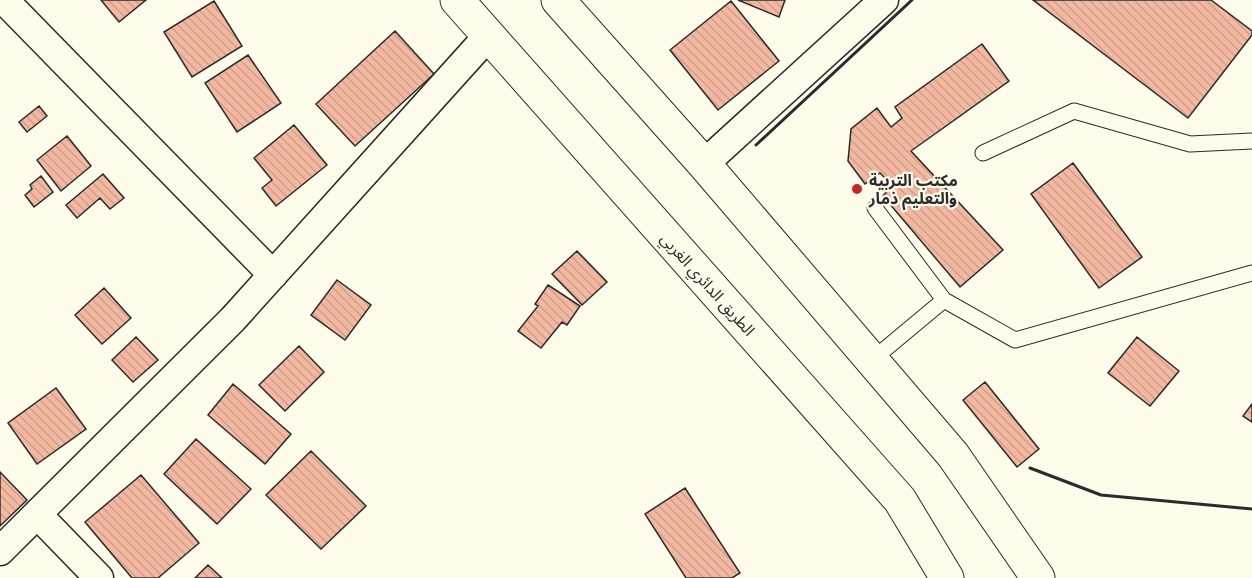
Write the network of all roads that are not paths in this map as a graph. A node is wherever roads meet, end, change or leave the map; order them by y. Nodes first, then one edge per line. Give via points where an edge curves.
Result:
1 (4, 0) edge
2 (457, 0) edge
3 (558, 0) edge
4 (884, 0) edge
5 (488, 36) junction
6 (1252, 141) edge
7 (983, 153) dead end
8 (705, 164) junction
9 (875, 208) dead end
10 (1252, 273) edge
11 (273, 275) junction
12 (944, 300) junction
13 (872, 360) junction
14 (37, 514) junction
15 (0, 551) edge
16 (99, 578) edge
17 (947, 578) edge
18 (1038, 578) edge

1 - 11 street
2 - 5 main road, الطريق الدائري الغربي
3 - 8 main road
4 - 8 street
5 - 11 street
5 - 17 main road, الطريق الدائري الغربي via 900,500
6 - 7 lane via 1190,144 1074,111
8 - 13 main road
9 - 12 lane
10 - 12 lane via 1015,340
11 - 14 street
12 - 13 lane
13 - 18 main road via 953,454
14 - 15 street
14 - 16 street

